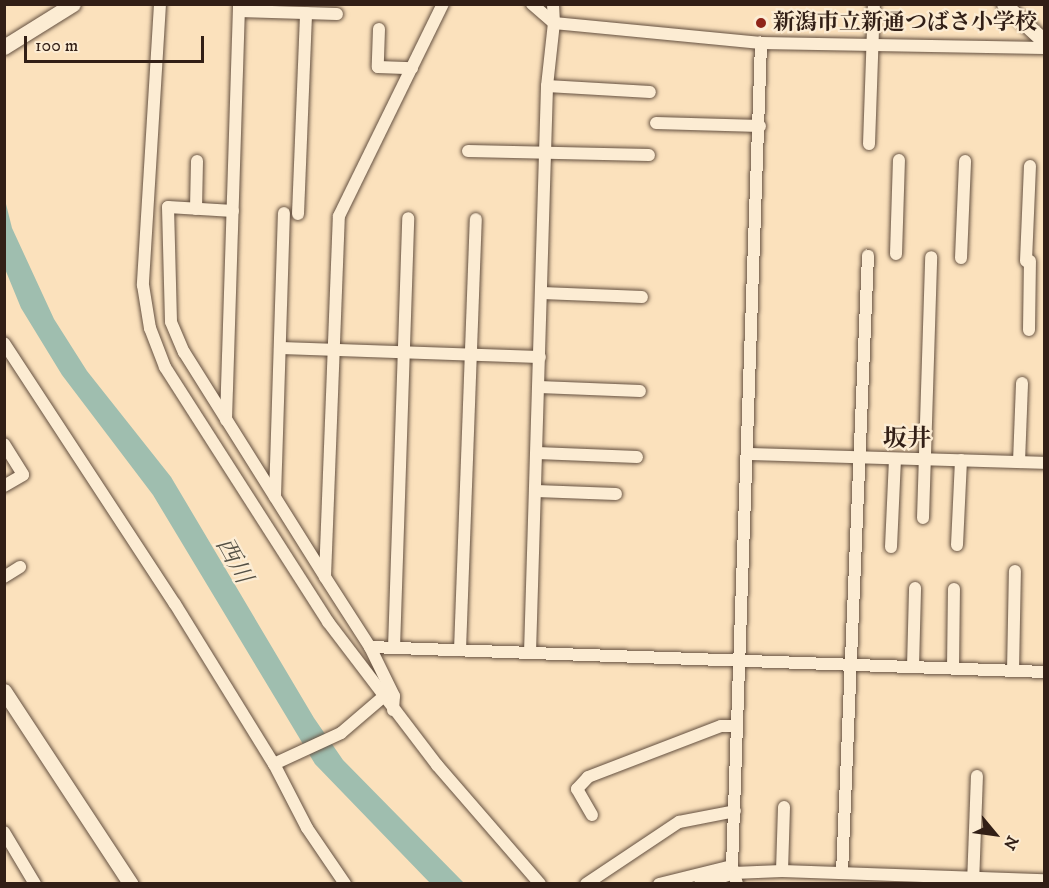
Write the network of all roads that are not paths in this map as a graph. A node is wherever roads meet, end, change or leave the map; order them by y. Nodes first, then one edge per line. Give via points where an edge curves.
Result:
1 (73, 4) edge
2 (160, 4) edge
3 (443, 4) edge
4 (532, 4) edge
5 (553, 4) edge
6 (874, 4) edge
7 (1004, 4) edge
8 (239, 8) edge
9 (306, 13) junction
10 (337, 14) dead end
11 (554, 23) junction
12 (379, 29) dead end
13 (1044, 40) edge
14 (761, 43) junction
15 (4, 47) edge
16 (872, 48) junction
17 (1044, 48) edge
18 (412, 68) junction
19 (547, 86) junction
20 (650, 92) dead end
21 (656, 123) dead end
22 (760, 126) junction
23 (869, 144) dead end
24 (468, 151) dead end
25 (546, 153) junction
26 (649, 155) dead end
27 (899, 160) dead end
28 (197, 161) dead end
29 (965, 161) dead end
30 (1030, 166) dead end
31 (196, 209) junction
32 (232, 211) junction
33 (284, 213) dead end
34 (297, 214) dead end
35 (408, 218) dead end
36 (476, 219) dead end
37 (896, 254) dead end
38 (868, 256) dead end
39 (931, 257) dead end
40 (961, 258) dead end
41 (542, 293) junction
42 (642, 297) dead end
43 (1029, 330) dead end
44 (4, 343) edge
45 (280, 348) junction
46 (334, 351) junction
47 (404, 354) junction
48 (471, 355) junction
49 (540, 357) junction
50 (1022, 383) dead end
51 (539, 387) junction
52 (640, 391) dead end
53 (226, 421) junction
54 (4, 444) edge
55 (537, 453) junction
56 (748, 454) junction
57 (637, 457) dead end
58 (861, 459) junction
59 (896, 459) junction
60 (923, 459) junction
61 (961, 460) junction
62 (1019, 462) junction
63 (1044, 463) edge
64 (4, 486) edge
65 (536, 491) junction
66 (616, 494) dead end
67 (275, 497) junction
68 (923, 518) dead end
69 (957, 545) dead end
70 (891, 547) dead end
71 (20, 567) dead end
72 (1015, 571) dead end
73 (4, 577) edge
74 (325, 577) junction
75 (915, 588) dead end
76 (954, 589) dead end
77 (370, 647) junction
78 (394, 648) junction
79 (460, 650) junction
80 (530, 653) junction
81 (739, 661) junction
82 (848, 664) junction
83 (913, 667) junction
84 (953, 668) junction
85 (1013, 671) junction
86 (1044, 672) edge
87 (4, 691) edge
88 (383, 697) junction
89 (393, 710) junction
90 (737, 726) junction
91 (274, 764) junction
92 (977, 776) dead end
93 (784, 807) dead end
94 (735, 811) junction
95 (592, 815) dead end
96 (4, 832) edge
97 (782, 871) junction
98 (842, 873) junction
99 (734, 874) edge
100 (1044, 880) edge
101 (973, 881) edge
102 (35, 884) edge
103 (131, 884) edge
104 (345, 884) edge
105 (540, 884) edge
106 (586, 884) edge
107 (659, 884) edge
108 (700, 884) edge

1 - 15 street
2 - 88 street via 143,285 150,328 165,367 328,622
3 - 18 street
4 - 11 street
5 - 11 street
6 - 16 street
7 - 13 street
8 - 9 street
8 - 32 street
9 - 10 street
9 - 34 street
11 - 14 street
11 - 19 street
12 - 18 street via 378,67
14 - 16 street
14 - 22 street
16 - 17 street
16 - 23 street
18 - 46 street via 339,216
19 - 20 street
19 - 25 street
21 - 22 street
22 - 56 street
24 - 25 street
25 - 26 street
25 - 41 street
27 - 37 street
28 - 31 street
29 - 40 street
30 - 43 street
31 - 32 street
31 - 53 street via 168,207 171,322 184,352
32 - 53 street
33 - 45 street
35 - 47 street
36 - 48 street
38 - 58 street
39 - 60 street
41 - 42 street
41 - 49 street
44 - 91 street
45 - 46 street
45 - 67 street
46 - 47 street
46 - 74 street
47 - 48 street
47 - 78 street
48 - 49 street
48 - 79 street
49 - 51 street
50 - 62 street
51 - 52 street
51 - 55 street
53 - 67 street
54 - 64 street via 23,475
55 - 57 street
55 - 65 street
56 - 58 street
56 - 81 street
58 - 59 street
58 - 82 street
59 - 60 street
59 - 70 street
60 - 61 street
60 - 68 street
61 - 62 street
61 - 69 street
62 - 63 street
65 - 66 street
65 - 80 street
67 - 74 street
71 - 73 street
72 - 85 street
74 - 77 street
75 - 83 street
76 - 84 street
77 - 78 street
77 - 89 street via 394,696
78 - 79 street
79 - 80 street
80 - 81 street
81 - 82 street
81 - 90 street
82 - 83 street
82 - 98 street
83 - 84 street
84 - 85 street
85 - 86 street
87 - 103 street
88 - 89 street
88 - 91 street via 341,733
89 - 105 street
90 - 94 street
90 - 95 street via 721,726 588,777 577,789
91 - 104 street via 307,828
92 - 101 street
93 - 97 street
94 - 99 street
94 - 106 street via 679,822
96 - 102 street
97 - 98 street
97 - 99 street
98 - 101 street
99 - 107 street
99 - 108 street
100 - 101 street

